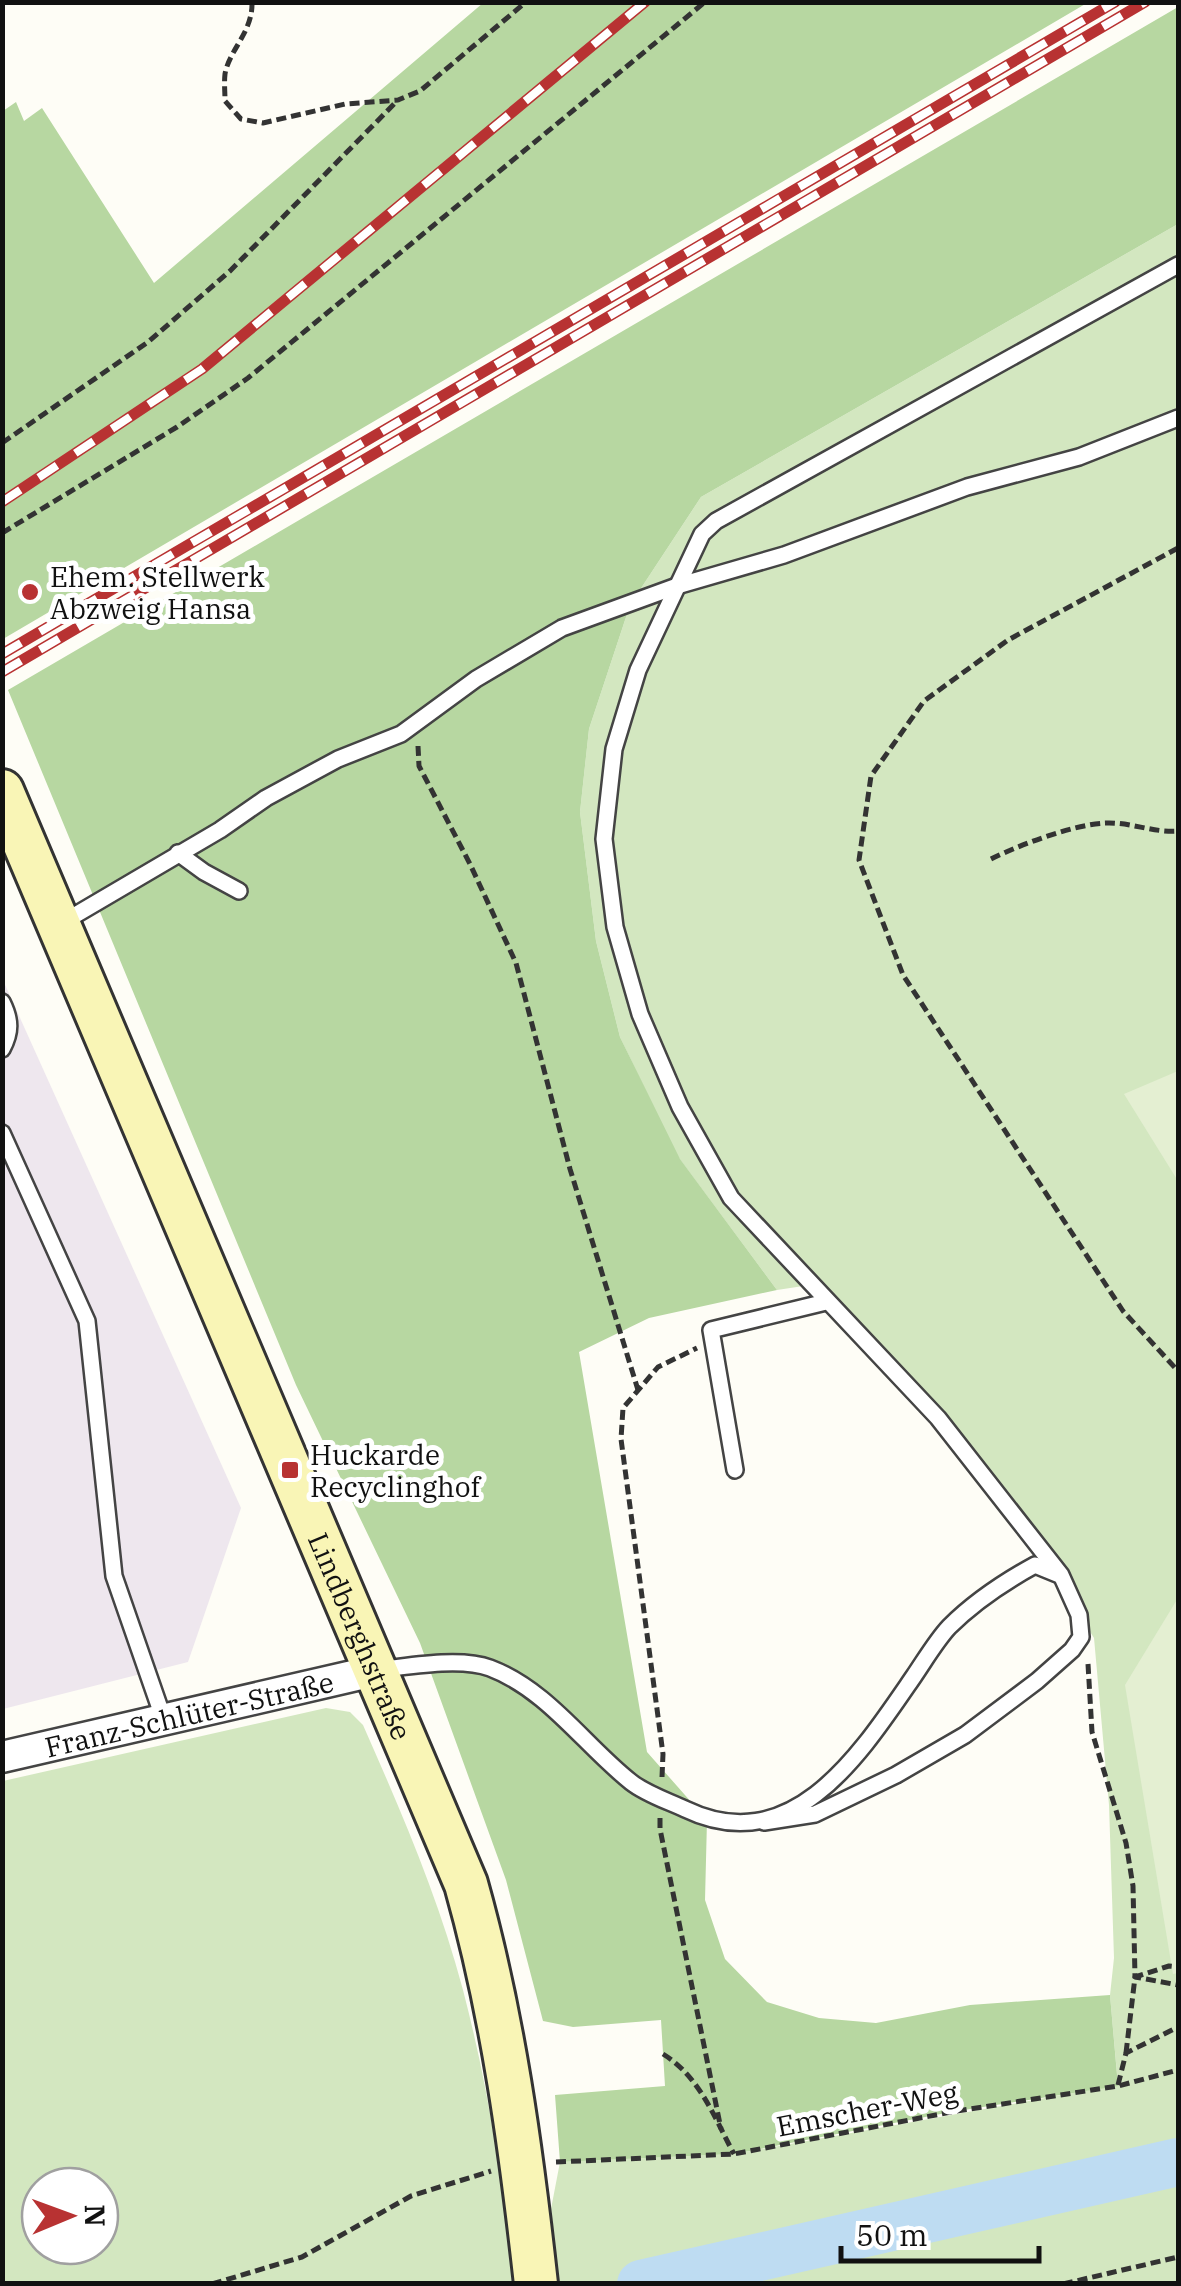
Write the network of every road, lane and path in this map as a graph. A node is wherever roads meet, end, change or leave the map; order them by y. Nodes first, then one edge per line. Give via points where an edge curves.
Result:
1 (252, 2) edge
2 (526, 2) edge
3 (705, 2) edge
4 (398, 100) junction
5 (1178, 265) edge
6 (1178, 418) edge
7 (2, 443) edge
8 (2, 533) edge
9 (1178, 548) edge
10 (677, 586) junction
11 (416, 723) junction
12 (2, 791) edge
13 (1178, 832) edge
14 (178, 853) junction
15 (991, 859) dead end
16 (238, 891) dead end
17 (58, 924) junction
18 (2, 1002) edge
19 (2, 1050) edge
20 (2, 1133) edge
21 (826, 1302) junction
22 (712, 1341) junction
23 (1178, 1371) edge
24 (638, 1391) junction
25 (735, 1470) dead end
26 (1061, 1575) junction
27 (1081, 1637) junction
28 (374, 1671) junction
29 (164, 1720) junction
30 (2, 1757) edge
31 (662, 1798) junction
32 (764, 1822) junction
33 (1178, 1966) edge
34 (1135, 1977) junction
35 (1178, 1985) edge
36 (1178, 2027) edge
37 (1126, 2052) junction
38 (664, 2054) dead end
39 (1178, 2070) edge
40 (1118, 2086) junction
41 (721, 2129) junction
42 (734, 2154) junction
43 (560, 2162) dead end
44 (504, 2168) dead end
45 (1178, 2257) edge
46 (212, 2284) edge
47 (536, 2284) edge
48 (1063, 2284) edge

1 - 4 path via 225,71 225,100 241,119 263,123
2 - 4 path via 420,90
3 - 8 path via 248,378
4 - 7 path via 230,271 148,342
5 - 10 lane via 736,508 702,534
6 - 10 lane via 1079,457 967,487 784,555
9 - 23 path via 1008,640 924,702 871,776 859,860 903,975 1123,1311
10 - 11 lane via 562,628
10 - 21 lane via 638,670 614,750 604,839 615,927 640,1014 714,1168 731,1198
11 - 14 lane via 266,798
11 - 24 path via 419,766 516,963
12 - 17 main road, Lindberghstraße
13 - 15 path via 1106,823 1026,842
14 - 16 lane
14 - 17 lane
17 - 28 main road, Lindberghstraße
18 - 19 lane via 9,1036
20 - 29 lane via 86,1321 114,1576
21 - 22 lane via 711,1330
21 - 26 lane via 938,1418
22 - 24 path via 658,1367
22 - 25 lane
24 - 31 path via 623,1408 622,1439 663,1754
26 - 27 lane
26 - 32 lane via 1035,1566 1002,1583 948,1628 868,1743 813,1800
27 - 32 lane via 1037,1682 965,1736 815,1814
27 - 34 path via 1092,1732 1134,1886
28 - 29 street, Franz-Schlüter-Straße
28 - 31 lane via 428,1664 488,1667 546,1703 634,1785
28 - 47 main road, Lindberghstraße via 466,1884 488,1964
29 - 30 street, Franz-Schlüter-Straße
31 - 32 lane via 707,1820
31 - 41 path via 660,1829
33 - 34 path
34 - 35 path
34 - 37 path
36 - 37 path
37 - 40 path
38 - 41 path via 696,2083
39 - 40 path, Emscher-Weg
40 - 42 path, Emscher-Weg
41 - 42 path
42 - 43 path, Emscher-Weg
44 - 46 path via 411,2196 302,2256
45 - 48 path

